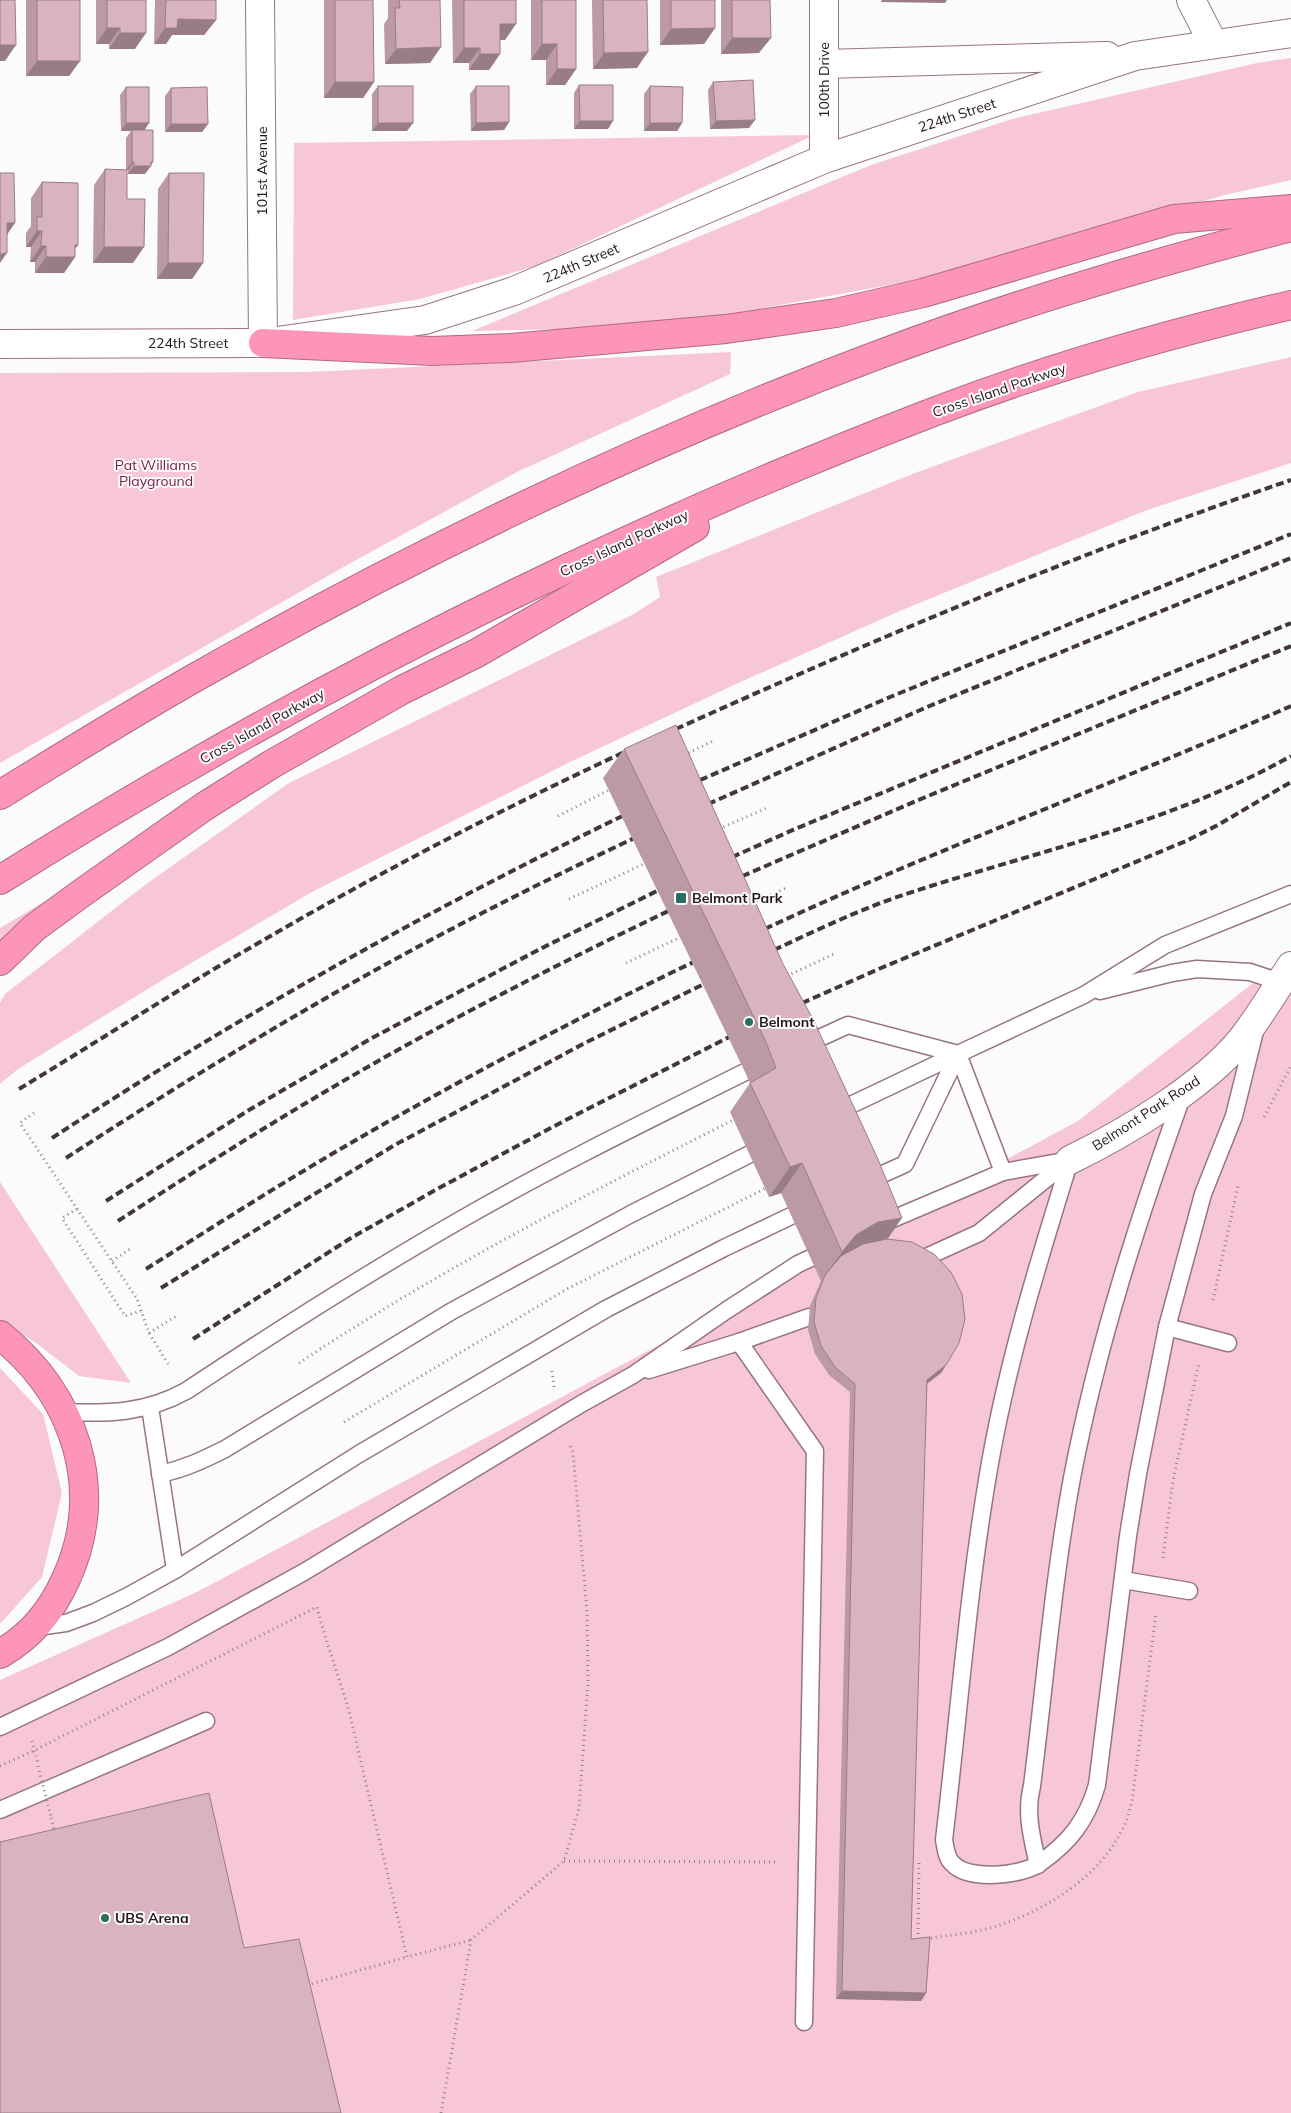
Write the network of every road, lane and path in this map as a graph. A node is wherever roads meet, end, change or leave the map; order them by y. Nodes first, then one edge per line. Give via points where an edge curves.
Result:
1 (260, 0) edge
2 (824, 0) edge
3 (1190, 0) edge
4 (1291, 33) edge
5 (1213, 43) junction
6 (1136, 56) junction
7 (824, 64) junction
8 (824, 159) junction
9 (1291, 209) edge
10 (1291, 227) edge
11 (1291, 305) edge
12 (263, 342) junction
13 (0, 344) edge
14 (809, 461) junction
15 (713, 741) dead end
16 (679, 757) edge
17 (618, 786) dead end
18 (0, 795) edge
19 (767, 808) dead end
20 (558, 816) dead end
21 (714, 832) edge
22 (654, 860) dead end
23 (0, 880) edge
24 (786, 888) dead end
25 (1291, 894) edge
26 (569, 899) dead end
27 (750, 904) edge
28 (689, 934) dead end
29 (834, 954) dead end
30 (1, 961) edge
31 (626, 963) dead end
32 (1286, 974) edge
33 (783, 978) edge
34 (1084, 995) junction
35 (1259, 1015) junction
36 (793, 1050) edge
37 (958, 1054) junction
38 (1291, 1066) edge
39 (745, 1072) dead end
40 (1184, 1092) junction
41 (34, 1114) dead end
42 (740, 1116) dead end
43 (823, 1118) edge
44 (1263, 1120) dead end
45 (750, 1154) dead end
46 (1070, 1160) junction
47 (1003, 1172) junction
48 (1240, 1179) dead end
49 (772, 1185) dead end
50 (856, 1187) edge
51 (77, 1209) junction
52 (791, 1216) dead end
53 (873, 1228) edge
54 (130, 1248) dead end
55 (811, 1258) dead end
56 (922, 1259) edge
57 (112, 1261) junction
58 (1213, 1300) dead end
59 (141, 1311) junction
60 (178, 1315) dead end
61 (809, 1317) dead end
62 (1167, 1326) junction
63 (149, 1333) junction
64 (0, 1335) edge
65 (549, 1342) junction
66 (739, 1342) junction
67 (1228, 1343) dead end
68 (1200, 1356) dead end
69 (299, 1363) dead end
70 (168, 1364) dead end
71 (632, 1375) junction
72 (150, 1407) junction
73 (64, 1412) junction
74 (557, 1418) junction
75 (344, 1422) dead end
76 (160, 1474) junction
77 (1162, 1566) dead end
78 (175, 1570) junction
79 (1122, 1580) junction
80 (1189, 1590) dead end
81 (37, 1627) junction
82 (0, 1654) edge
83 (206, 1721) dead end
84 (0, 1727) edge
85 (0, 1766) edge
86 (38, 1766) dead end
87 (0, 1810) edge
88 (57, 1842) edge
89 (806, 1857) junction
90 (564, 1861) junction
91 (1038, 1865) junction
92 (471, 1940) junction
93 (912, 1940) edge
94 (918, 1940) edge
95 (407, 1956) junction
96 (303, 1986) edge
97 (804, 2022) dead end
98 (441, 2113) edge

1 - 12 street, 101st Avenue
2 - 7 street, 100th Drive
3 - 5 street
4 - 5 street, 224th Street
5 - 6 street, 224th Street
6 - 7 street, 224th Street
6 - 8 street, 224th Street
7 - 8 street, 100th Drive
8 - 12 street, 224th Street via 474,305 425,320
9 - 12 highway via 1174,219 923,293 836,313 726,329 511,348 432,351
10 - 18 highway via 1101,279 984,317 873,357 681,435 481,527 383,577 190,681
11 - 14 highway, Cross Island Parkway via 1078,363 939,410
12 - 13 street, 224th Street
14 - 23 highway, Cross Island Parkway via 564,570 324,691 87,826
14 - 30 highway via 478,653 402,690 272,764 205,806 79,895 34,928
15 - 16 path
17 - 20 path
19 - 21 path
22 - 26 path
24 - 27 path
25 - 34 lane via 1164,945
28 - 31 path
29 - 33 path
32 - 34 lane via 1197,969
32 - 35 street, Belmont Park Road
34 - 37 lane
35 - 40 street, Belmont Park Road via 1241,1040
35 - 62 lane via 1234,1116 1203,1194
36 - 37 lane via 848,1025
37 - 43 lane
37 - 47 lane
37 - 50 lane via 905,1164
38 - 44 path
39 - 72 lane via 475,1211 342,1290 186,1391
40 - 46 street, Belmont Park Road via 1106,1142
40 - 91 lane via 1119,1281 1101,1345 1072,1477 1061,1539 1028,1802
41 - 51 path via 20,1123
42 - 69 path via 543,1217 370,1316
45 - 76 lane via 631,1214 452,1312 225,1449 197,1464
46 - 47 lane
46 - 56 lane via 979,1233
46 - 91 lane via 1019,1326 991,1457 968,1617 944,1840 948,1858 962,1871 996,1875
47 - 53 lane
48 - 58 path
49 - 75 path via 567,1289
51 - 57 path
51 - 59 path via 62,1218 67,1226 125,1316
52 - 65 lane via 606,1309
54 - 57 path
55 - 71 lane
57 - 59 path via 137,1299
59 - 63 path
60 - 63 path
61 - 66 lane
62 - 67 lane
62 - 79 lane via 1138,1474
63 - 70 path
64 - 73 highway via 35,1367
65 - 74 path
65 - 78 lane via 359,1454
66 - 71 lane
66 - 89 lane via 815,1451
68 - 77 path via 1173,1480
71 - 74 lane
72 - 73 lane via 95,1413
72 - 76 lane
73 - 81 highway via 76,1440 85,1500 73,1564 61,1591
74 - 84 lane via 250,1603 110,1676
74 - 90 path via 573,1452 587,1612 588,1683 583,1768 579,1808
76 - 78 lane
78 - 81 lane via 93,1613 66,1623
79 - 80 lane
79 - 91 lane via 1097,1785 1091,1806 1081,1824
81 - 82 highway
83 - 87 lane
85 - 95 path via 317,1607 348,1707
86 - 88 path, bridge
89 - 90 path via 784,1862
89 - 97 lane
90 - 92 path
92 - 95 path
92 - 98 path
93 - 94 path
95 - 96 path

